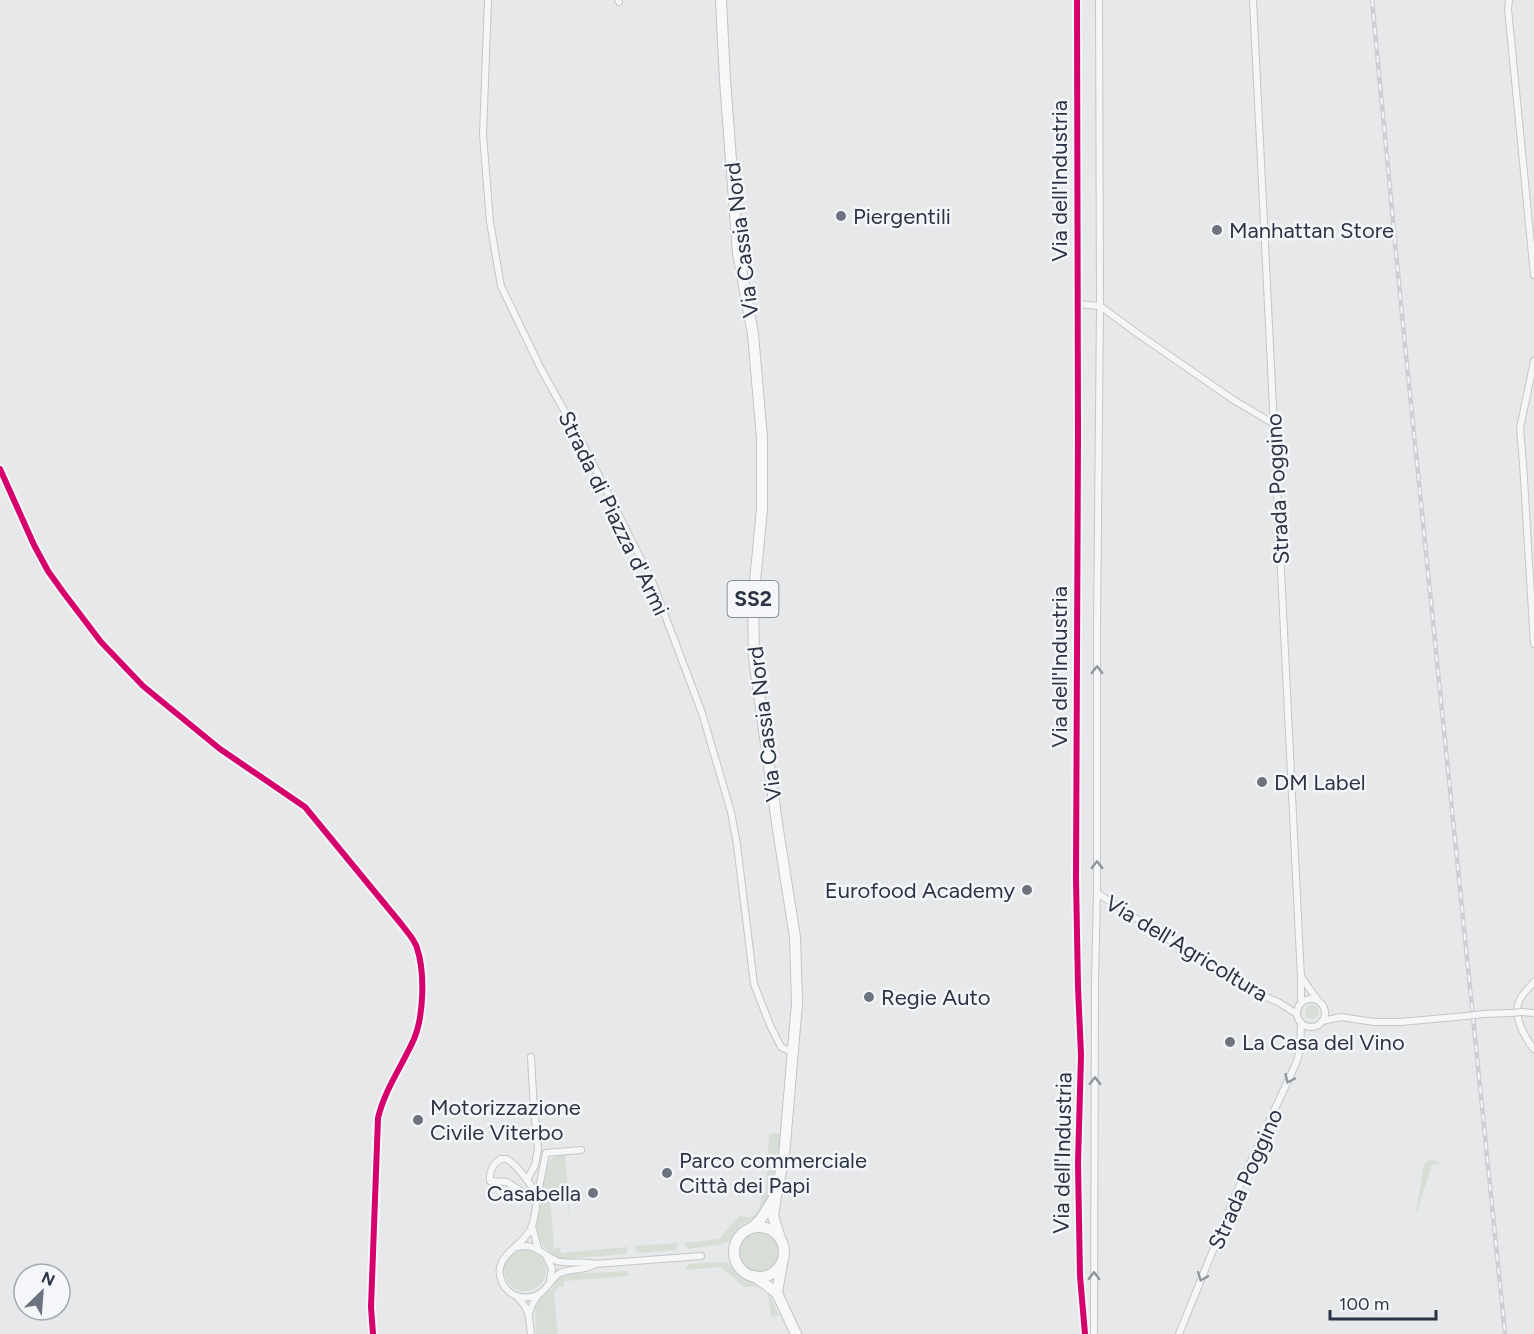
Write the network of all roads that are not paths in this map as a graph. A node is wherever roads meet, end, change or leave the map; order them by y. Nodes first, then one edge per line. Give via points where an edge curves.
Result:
1 (488, 0) edge
2 (722, 0) edge
3 (1077, 0) edge
4 (1099, 0) edge
5 (1253, 0) edge
6 (1509, 0) edge
7 (1534, 275) edge
8 (1077, 304) junction
9 (1100, 306) junction
10 (1534, 361) edge
11 (1274, 424) junction
12 (1534, 644) edge
13 (1097, 893) junction
14 (1302, 978) junction
15 (1534, 982) edge
16 (1318, 1000) junction
17 (1278, 1002) junction
18 (1300, 1004) junction
19 (1324, 1007) junction
20 (1534, 1013) edge
21 (1297, 1014) junction
22 (1341, 1017) junction
23 (1322, 1021) junction
24 (1301, 1023) junction
25 (1534, 1049) edge
26 (792, 1052) junction
27 (531, 1057) dead end
28 (581, 1150) dead end
29 (527, 1180) junction
30 (776, 1196) junction
31 (537, 1198) junction
32 (532, 1225) junction
33 (752, 1227) junction
34 (780, 1238) junction
35 (515, 1247) junction
36 (538, 1248) junction
37 (544, 1253) junction
38 (701, 1256) dead end
39 (782, 1263) junction
40 (595, 1264) junction
41 (754, 1276) junction
42 (549, 1284) junction
43 (777, 1293) junction
44 (514, 1295) junction
45 (538, 1295) junction
46 (529, 1313) junction
47 (531, 1334) edge
48 (796, 1334) edge
49 (1085, 1334) edge
50 (1094, 1334) edge
51 (1179, 1334) edge

1 - 26 street, Strada di Piazza d'Armi via 483,135 490,222 501,286 652,581 702,713 730,812 754,984 781,1047
2 - 26 main road, Via Cassia Nord / SS2 via 738,253 753,334 762,438 762,509 753,640 795,937 797,1003
3 - 8 street, Via dell'Industria
4 - 9 street, Via dell'Industria
5 - 11 street, Strada Poggino
6 - 7 street
8 - 9 street
8 - 49 street, Via dell'Industria via 1076,879 1081,1055 1078,1163
9 - 11 street
13 -> 9 street, Via dell'Industria
10 - 12 street via 1520,428
11 - 14 street, Strada Poggino
13 - 17 street, Via dell'Agricoltura via 1214,969
50 -> 13 street, Via dell'Industria
14 - 16 street
14 - 18 street, Strada Poggino
15 - 25 street via 1517,1007 1523,1033
16 - 18 street via 1309,998
16 - 19 street
17 - 18 street
17 - 21 street
18 - 21 street
19 - 22 street
19 - 23 street
20 - 22 street, bridge via 1401,1022
21 - 24 street
22 - 23 street
23 - 24 street via 1310,1027
24 -> 51 street, Strada Poggino via 1298,1061 1235,1196
26 - 30 main road, Via Cassia Nord / SS2 via 784,1156
27 - 29 street via 538,1149
28 - 31 street via 546,1153
29 - 31 street
29 - 31 street via 505,1159 495,1163 489,1179 507,1182
30 - 33 main road, Via Cassia Nord / SS2
30 - 34 main road, Via Cassia Nord / SS2 via 773,1216
31 - 32 street
32 - 35 street
32 - 36 street
33 - 34 main road via 768,1228
33 - 41 main road, SS2 via 740,1236 734,1251 739,1266
34 - 39 main road, SS2 via 784,1248
35 - 36 street
35 - 44 street via 504,1257 499,1271 503,1285
36 - 37 street
37 - 40 street via 559,1261
37 - 42 street via 552,1268
38 - 40 street
39 - 41 main road via 770,1274
39 - 43 main road, SS2
40 - 42 street via 560,1273
41 - 43 main road, SS2
42 - 45 street
43 - 48 main road, SS2
44 - 45 street
44 - 46 street
45 - 46 street
46 - 47 street

